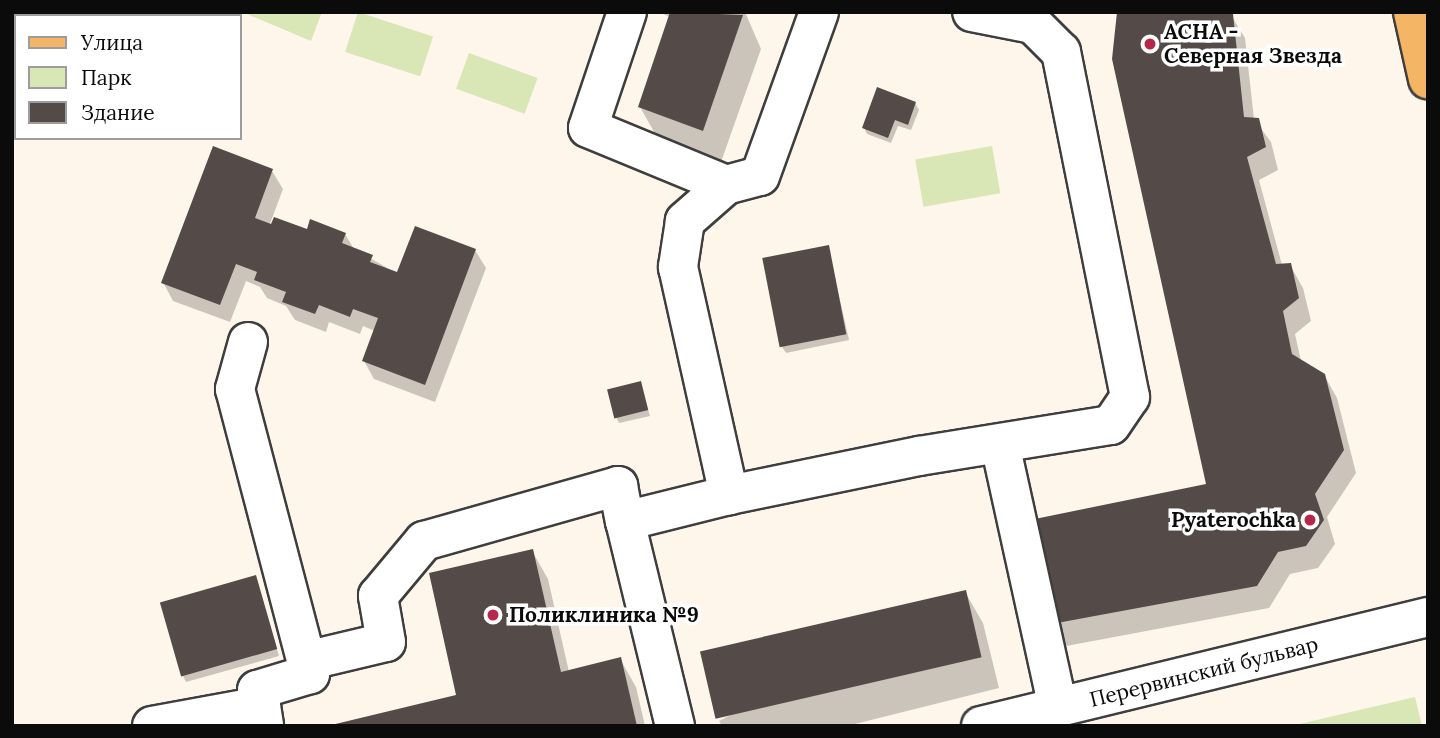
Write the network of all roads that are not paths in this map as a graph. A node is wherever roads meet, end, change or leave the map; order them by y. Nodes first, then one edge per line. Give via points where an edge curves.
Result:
1 (628, 12) edge
2 (819, 12) edge
3 (972, 12) edge
4 (1413, 12) edge
5 (1428, 79) edge
6 (726, 185) junction
7 (248, 341) dead end
8 (1000, 444) junction
9 (729, 495) junction
10 (625, 521) junction
11 (1428, 617) edge
12 (306, 661) junction
13 (1058, 707) junction
14 (262, 716) edge
15 (152, 726) edge
16 (675, 726) edge
17 (981, 726) edge

1 - 6 street via 589,128
2 - 6 street via 760,176
3 - 8 street via 1032,24 1061,52 1130,397 1111,425
4 - 5 main road
6 - 9 street via 685,221 678,267
7 - 12 street via 235,389
8 - 9 street
8 - 13 street
9 - 10 street
10 - 12 street via 618,486 424,541 378,596 386,642
10 - 16 street
11 - 13 street, Перервинский бульвар
12 - 14 street via 310,674 257,690
13 - 17 street, Перервинский бульвар
14 - 15 street

